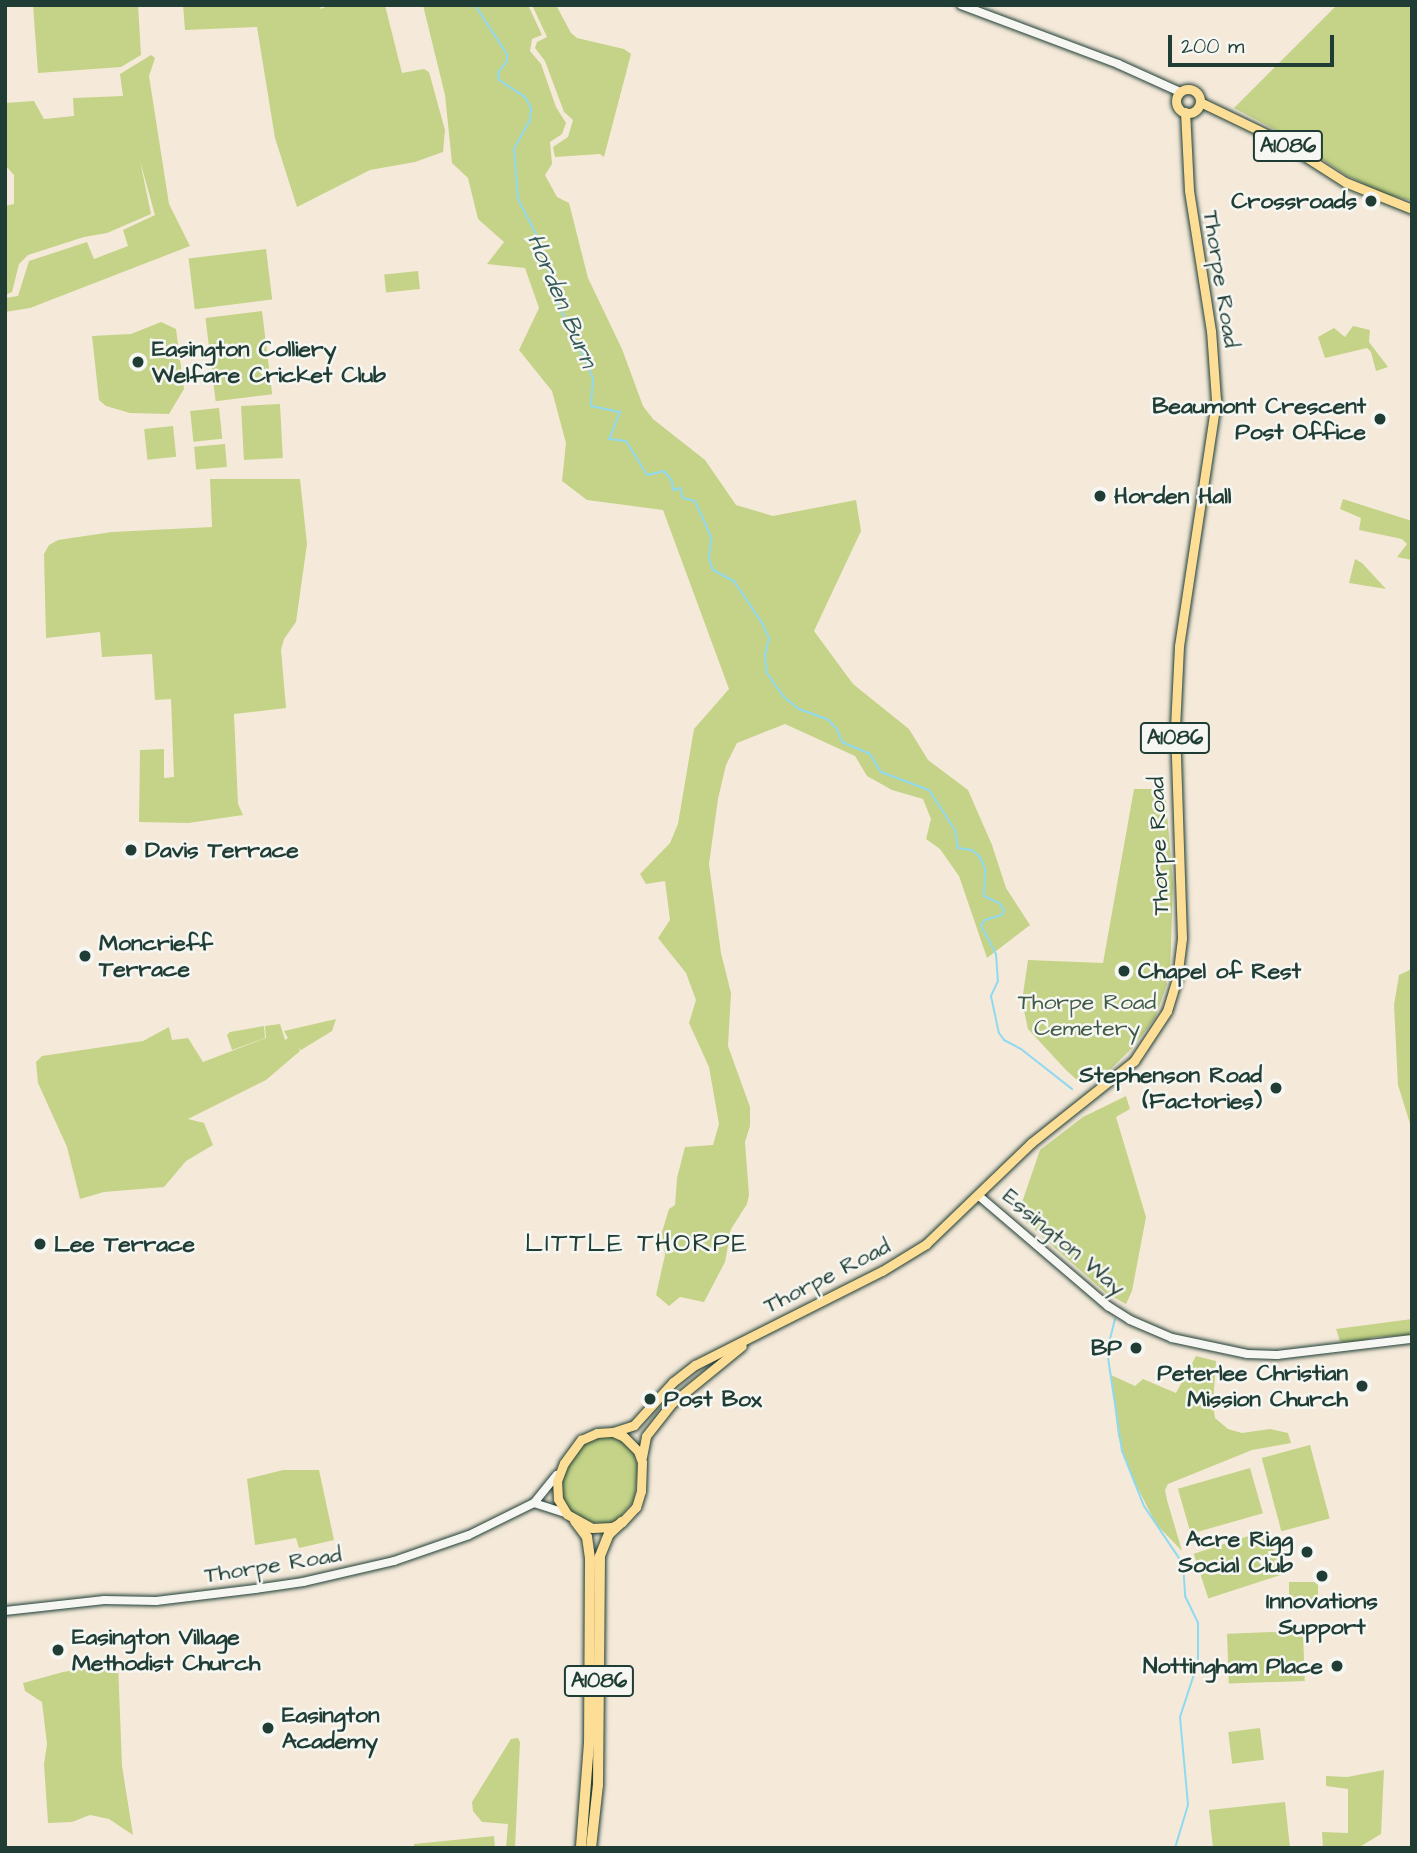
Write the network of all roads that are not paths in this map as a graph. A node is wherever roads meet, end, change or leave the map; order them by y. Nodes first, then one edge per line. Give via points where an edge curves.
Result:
1 (961, 5) edge
2 (1180, 92) junction
3 (1200, 102) junction
4 (1185, 112) junction
5 (1412, 209) edge
6 (979, 1196) junction
7 (758, 1333) junction
8 (1412, 1339) edge
9 (613, 1432) junction
10 (642, 1462) junction
11 (559, 1471) junction
12 (534, 1503) junction
13 (571, 1517) junction
14 (622, 1522) junction
15 (5, 1611) edge
16 (581, 1848) edge
17 (591, 1848) edge

1 - 2 main road
2 - 3 main road via 1194,89
2 - 4 main road via 1176,102
3 - 4 main road via 1195,111
3 - 5 main road, A1086 via 1281,141 1345,182
4 - 6 main road, Thorpe Road / A1086 via 1189,190 1211,331 1216,400 1179,646 1175,728 1182,938 1178,979 1158,1028 1134,1061 1031,1143
6 - 7 main road, Thorpe Road / A1086 via 905,1259
6 - 8 main road, Essington Way via 1108,1306 1172,1338 1247,1354 1277,1355
7 - 9 main road, Thorpe Road / A1086 via 695,1365 634,1425
7 - 10 main road, Thorpe Road / A1086 via 672,1403 646,1436
9 - 10 main road via 632,1443
9 - 11 main road via 581,1440
10 - 14 main road via 636,1507
11 - 12 main road, Thorpe Road
11 - 13 main road via 556,1489
12 - 13 main road
12 - 15 main road, Thorpe Road via 469,1535 394,1561 303,1582 156,1601 104,1600
13 - 14 main road via 592,1528
13 - 16 highway, A1086 via 587,1537 590,1559 588,1766
14 - 17 highway, A1086 via 609,1534 600,1556 598,1785

